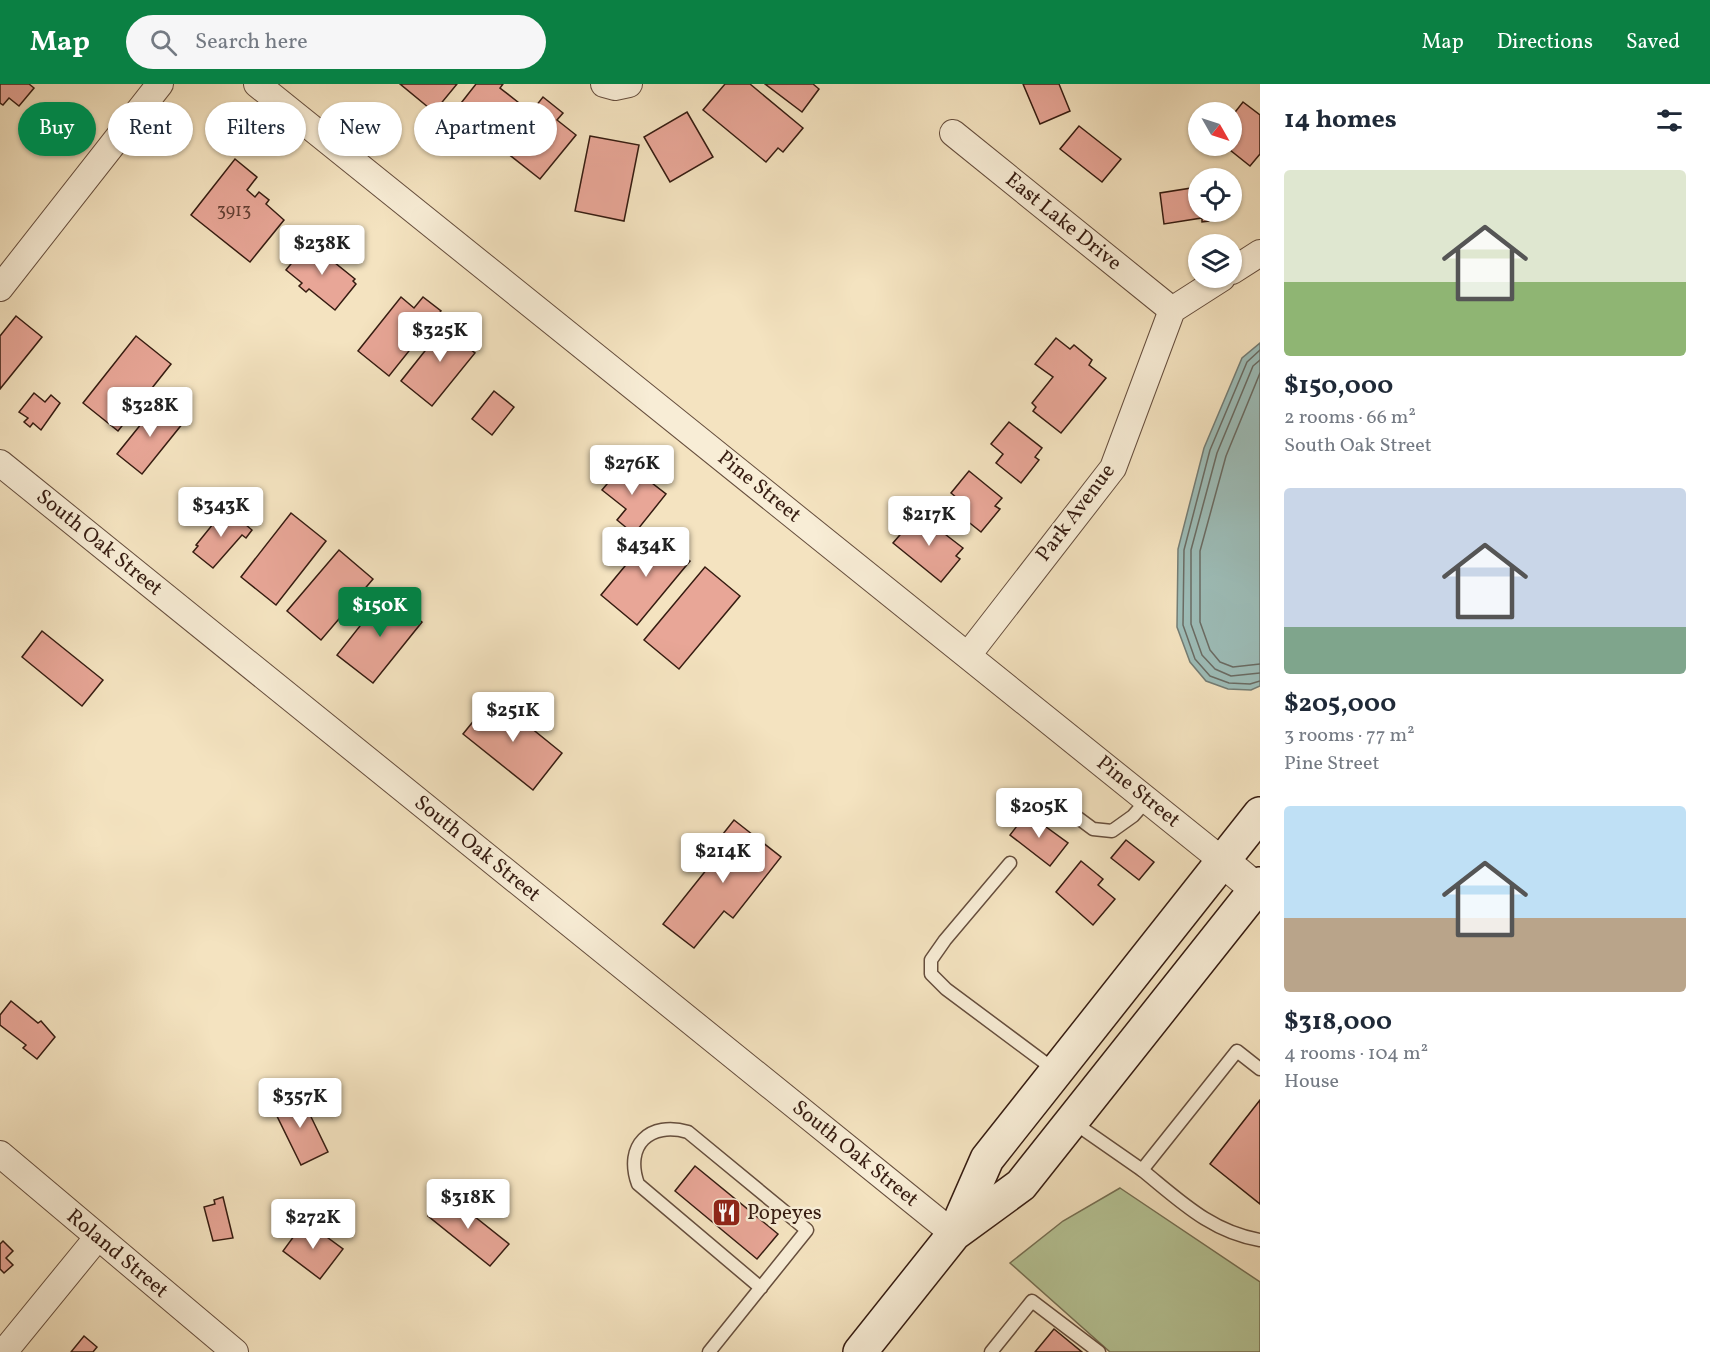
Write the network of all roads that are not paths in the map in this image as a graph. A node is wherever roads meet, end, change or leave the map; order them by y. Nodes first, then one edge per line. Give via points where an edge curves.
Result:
1 (160, 84) edge
2 (258, 84) edge
3 (604, 84) edge
4 (629, 84) edge
5 (953, 133) dead end
6 (1260, 253) edge
7 (1242, 265) edge
8 (0, 288) edge
9 (1206, 288) edge
10 (1172, 310) junction
11 (0, 463) edge
12 (968, 655) junction
13 (1147, 800) junction
14 (1062, 806) dead end
15 (1260, 814) edge
16 (1224, 862) junction
17 (1010, 863) dead end
18 (1259, 888) edge
19 (1260, 1069) edge
20 (1057, 1072) junction
21 (1072, 1121) junction
22 (0, 1154) edge
23 (1142, 1170) junction
24 (954, 1234) junction
25 (97, 1238) junction
26 (1260, 1240) edge
27 (761, 1288) junction
28 (4, 1352) edge
29 (235, 1352) edge
30 (709, 1352) edge
31 (860, 1352) edge
32 (991, 1352) edge
33 (1099, 1352) edge

1 - 8 street
2 - 12 street, Pine Street
3 - 4 street
5 - 10 street, East Lake Drive
6 - 7 street
9 - 10 street
10 - 12 street, Park Avenue via 1113,468
11 - 24 street, South Oak Street
12 - 13 street, Pine Street
13 - 14 lane via 1112,831 1093,829
13 - 16 street, Pine Street
15 - 16 main road
16 - 18 street, Pine Street
16 - 20 main road
17 - 20 lane via 945,940 931,960 931,974
18 - 21 main road
19 - 23 lane via 1237,1051
20 - 24 main road via 987,1160
21 - 23 lane
21 - 24 main road via 1021,1185
22 - 25 street, Roland Street
23 - 26 lane via 1203,1220 1240,1237
24 - 31 main road
25 - 28 street
25 - 29 street, Roland Street
27 - 27 lane via 807,1230 688,1132 673,1127 658,1130 640,1143 633,1170 638,1184
27 - 30 lane
32 - 33 lane via 1032,1301

